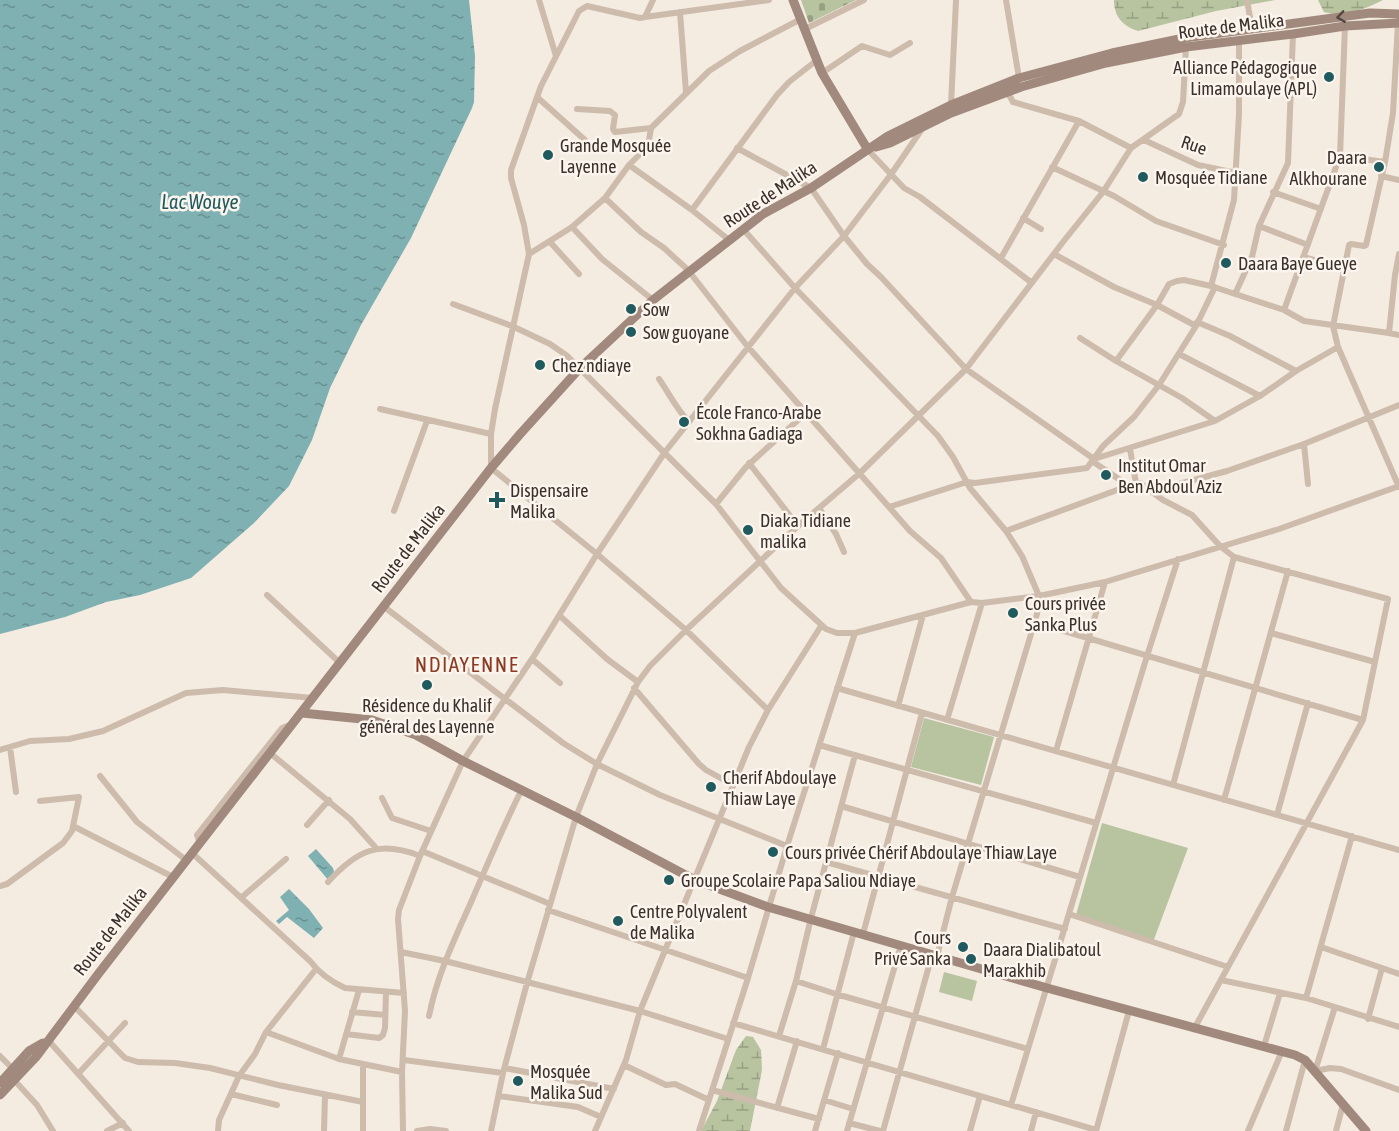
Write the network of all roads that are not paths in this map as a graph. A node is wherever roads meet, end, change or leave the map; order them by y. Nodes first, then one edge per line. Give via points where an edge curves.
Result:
1 (539, 0) edge
2 (653, 0) edge
3 (769, 0) edge
4 (793, 0) edge
5 (864, 0) edge
6 (956, 0) edge
7 (1006, 0) edge
8 (1247, 0) edge
9 (680, 12) junction
10 (645, 17) junction
11 (801, 19) junction
12 (1399, 20) edge
13 (1345, 26) junction
14 (805, 28) junction
15 (1252, 29) junction
16 (1293, 34) junction
17 (1239, 41) junction
18 (910, 43) dead end
19 (1186, 47) junction
20 (556, 56) junction
21 (817, 60) junction
22 (1397, 68) edge
23 (822, 74) junction
24 (1019, 78) junction
25 (686, 93) junction
26 (1008, 93) junction
27 (537, 98) junction
28 (951, 105) junction
29 (577, 109) dead end
30 (1396, 113) edge
31 (1079, 120) junction
32 (924, 126) junction
33 (651, 128) junction
34 (585, 140) dead end
35 (1144, 140) junction
36 (737, 148) junction
37 (1131, 148) junction
38 (868, 150) junction
39 (1341, 156) junction
40 (1385, 162) junction
41 (629, 165) junction
42 (1052, 167) junction
43 (891, 173) junction
44 (1236, 173) junction
45 (1381, 176) junction
46 (1399, 180) edge
47 (811, 188) junction
48 (1103, 192) junction
49 (1273, 192) junction
50 (605, 198) junction
51 (1321, 209) junction
52 (692, 210) junction
53 (1023, 218) junction
54 (1258, 226) junction
55 (572, 227) junction
56 (743, 229) junction
57 (1041, 229) dead end
58 (844, 236) junction
59 (729, 240) junction
60 (550, 242) junction
61 (1224, 245) junction
62 (1308, 245) junction
63 (529, 254) junction
64 (1054, 254) junction
65 (1399, 254) edge
66 (1303, 257) junction
67 (1001, 258) junction
68 (1344, 268) junction
69 (688, 270) junction
70 (579, 273) dead end
71 (1032, 283) junction
72 (1213, 287) junction
73 (795, 288) junction
74 (1235, 294) junction
75 (653, 300) junction
76 (453, 304) dead end
77 (1157, 305) junction
78 (1284, 310) junction
79 (1391, 314) junction
80 (1399, 315) edge
81 (1196, 324) junction
82 (512, 326) junction
83 (1333, 326) junction
84 (1389, 333) junction
85 (1399, 334) edge
86 (1080, 338) dead end
87 (748, 347) junction
88 (1338, 347) junction
89 (1179, 354) junction
90 (1116, 361) junction
91 (580, 368) junction
92 (966, 369) junction
93 (1296, 371) junction
94 (659, 379) dead end
95 (1159, 385) junction
96 (1260, 396) junction
97 (1399, 405) edge
98 (380, 409) dead end
99 (807, 412) junction
100 (919, 416) junction
101 (1370, 418) junction
102 (427, 421) junction
103 (1215, 421) junction
104 (689, 422) junction
105 (491, 434) junction
106 (1304, 444) junction
107 (1130, 448) junction
108 (665, 452) junction
109 (1093, 460) junction
110 (749, 463) junction
111 (491, 468) junction
112 (860, 473) junction
113 (967, 482) junction
114 (1136, 483) junction
115 (1308, 484) dead end
116 (1129, 486) junction
117 (1399, 486) edge
118 (1153, 491) junction
119 (716, 504) junction
120 (889, 507) junction
121 (819, 508) junction
122 (394, 511) dead end
123 (798, 526) junction
124 (1006, 531) junction
125 (1220, 546) junction
126 (844, 552) dead end
127 (597, 554) junction
128 (1234, 557) junction
129 (1178, 559) junction
130 (762, 561) junction
131 (1288, 572) junction
132 (1105, 582) junction
133 (267, 595) dead end
134 (1039, 596) junction
135 (971, 602) junction
136 (982, 603) junction
137 (383, 606) junction
138 (922, 615) junction
139 (560, 616) junction
140 (1034, 622) junction
141 (822, 626) junction
142 (686, 630) junction
143 (855, 633) junction
144 (1270, 633) junction
145 (1087, 638) junction
146 (1147, 656) junction
147 (532, 659) junction
148 (1375, 662) junction
149 (340, 663) junction
150 (1204, 673) junction
151 (560, 683) dead end
152 (636, 685) junction
153 (837, 688) junction
154 (1255, 688) junction
155 (313, 698) junction
156 (504, 699) junction
157 (1308, 704) junction
158 (898, 706) junction
159 (768, 710) junction
160 (922, 712) junction
161 (302, 713) junction
162 (947, 720) junction
163 (1363, 720) junction
164 (293, 724) junction
165 (1001, 735) junction
166 (819, 745) junction
167 (10, 747) junction
168 (0, 750) edge
169 (1056, 751) junction
170 (270, 753) junction
171 (855, 755) junction
172 (463, 761) junction
173 (597, 764) junction
174 (1113, 768) junction
175 (907, 770) junction
176 (100, 776) dead end
177 (733, 785) junction
178 (1173, 785) junction
179 (520, 791) junction
180 (16, 792) dead end
181 (984, 792) junction
182 (382, 798) dead end
183 (329, 800) junction
184 (1224, 800) junction
185 (40, 801) dead end
186 (842, 806) junction
187 (1276, 815) junction
188 (576, 817) junction
189 (719, 819) junction
190 (893, 821) junction
191 (1306, 823) junction
192 (1096, 824) junction
193 (308, 825) dead end
194 (73, 826) junction
195 (431, 831) junction
196 (1352, 836) junction
197 (200, 843) junction
198 (968, 844) junction
199 (787, 846) junction
200 (376, 848) junction
201 (1399, 850) edge
202 (421, 854) junction
203 (189, 857) junction
204 (286, 859) dead end
205 (826, 862) junction
206 (482, 876) junction
207 (173, 877) junction
208 (879, 877) junction
209 (1080, 878) junction
210 (695, 880) junction
211 (328, 882) dead end
212 (0, 886) edge
213 (242, 897) junction
214 (952, 897) junction
215 (549, 907) junction
216 (768, 907) junction
217 (1069, 914) junction
218 (811, 918) junction
219 (1065, 929) junction
220 (859, 933) junction
221 (901, 945) junction
222 (1321, 946) junction
223 (666, 950) junction
224 (400, 952) junction
225 (935, 955) junction
226 (445, 961) junction
227 (1228, 967) junction
228 (1382, 968) junction
229 (316, 969) junction
230 (1399, 974) edge
231 (748, 978) junction
232 (1221, 980) junction
233 (796, 981) junction
234 (527, 983) junction
235 (1047, 988) junction
236 (359, 990) junction
237 (386, 992) junction
238 (404, 993) junction
239 (1280, 993) junction
240 (836, 994) junction
241 (1305, 998) junction
242 (74, 1006) junction
243 (883, 1007) junction
244 (1335, 1007) junction
245 (640, 1011) junction
246 (1129, 1011) junction
247 (352, 1012) junction
248 (385, 1015) junction
249 (429, 1016) dead end
250 (915, 1017) junction
251 (1368, 1018) junction
252 (125, 1023) dead end
253 (733, 1023) junction
254 (1399, 1027) edge
255 (1194, 1029) junction
256 (266, 1032) junction
257 (346, 1034) junction
258 (779, 1036) junction
259 (728, 1039) junction
260 (48, 1040) junction
261 (797, 1041) junction
262 (108, 1042) junction
263 (1264, 1046) junction
264 (823, 1049) junction
265 (1028, 1049) junction
266 (1282, 1051) junction
267 (838, 1053) junction
268 (0, 1056) edge
269 (339, 1059) junction
270 (404, 1060) junction
271 (1305, 1060) junction
272 (867, 1062) junction
273 (363, 1064) junction
274 (624, 1065) junction
275 (13, 1069) junction
276 (504, 1071) junction
277 (1315, 1071) junction
278 (402, 1072) junction
279 (900, 1072) junction
280 (78, 1074) junction
281 (240, 1076) junction
282 (15, 1081) junction
283 (0, 1083) edge
284 (614, 1089) junction
285 (712, 1090) junction
286 (1399, 1090) edge
287 (231, 1094) junction
288 (0, 1095) edge
289 (325, 1095) junction
290 (498, 1096) junction
291 (980, 1096) junction
292 (709, 1100) junction
293 (824, 1100) junction
294 (363, 1102) junction
295 (277, 1104) dead end
296 (1343, 1104) junction
297 (1011, 1105) junction
298 (777, 1108) junction
299 (853, 1109) junction
300 (1036, 1112) junction
301 (601, 1118) junction
302 (819, 1119) junction
303 (123, 1123) junction
304 (849, 1123) junction
305 (53, 1131) edge
306 (107, 1131) edge
307 (129, 1131) edge
308 (218, 1131) edge
309 (324, 1131) edge
310 (363, 1131) edge
311 (403, 1131) edge
312 (417, 1131) edge
313 (446, 1131) edge
314 (491, 1131) edge
315 (595, 1131) edge
316 (699, 1131) edge
317 (816, 1131) edge
318 (847, 1131) edge
319 (882, 1131) edge
320 (970, 1131) edge
321 (1031, 1131) edge
322 (1096, 1131) edge
323 (1248, 1131) edge
324 (1286, 1131) edge
325 (1336, 1131) edge
326 (1366, 1131) edge

1 - 20 street
2 - 10 street
3 - 9 street
4 - 11 main road
5 - 14 street
6 - 28 street
7 - 24 street
8 - 15 street
9 - 10 street
9 - 25 street
10 - 20 street via 583,7
11 - 14 main road
11 - 25 street via 740,51 703,75
12 - 13 main road, Route de Malika
12 -> 15 main road, Route de Malika via 1371,13
12 - 22 street
13 - 16 main road, Route de Malika
13 - 39 street
14 - 21 main road
15 - 24 main road, Route de Malika via 1112,53
16 - 17 main road, Route de Malika
16 - 49 street via 1288,163
17 - 19 main road, Route de Malika
17 - 44 street
18 - 23 street via 890,55 862,46
19 - 26 main road, Route de Malika via 1106,63
19 - 35 street via 1182,110
20 - 27 street
21 - 23 main road
21 - 36 street via 777,94
22 - 30 street
23 - 38 main road
24 - 28 main road, Route de Malika
25 - 33 street
26 - 31 street via 1013,102
26 - 32 main road, Route de Malika
27 - 34 street
27 - 63 street via 511,174
28 - 38 main road, Route de Malika
29 - 33 street via 614,113 615,132
30 - 40 street
31 - 37 street
31 - 42 street
32 - 38 main road, Route de Malika
32 - 43 street
33 - 41 street via 648,146
35 - 37 street
35 - 44 street, Rue via 1198,165
36 - 47 street
36 - 52 street
37 - 48 street
38 - 43 street
38 - 47 main road, Route de Malika
39 - 40 street
39 - 51 street
40 - 45 street
41 - 50 street
41 - 52 street
42 - 48 street
42 - 53 street
43 - 58 street
43 - 67 street via 904,188
44 - 61 street via 1233,211
45 - 46 street
45 - 68 street via 1366,245 1350,244
47 - 56 main road, Route de Malika
47 - 58 street
48 - 61 street via 1156,221
48 - 64 street
49 - 51 street
49 - 54 street
50 - 55 street
50 - 69 street
51 - 62 street
52 - 59 street
53 - 57 street
53 - 67 street
54 - 62 street
54 - 74 street via 1252,257
55 - 60 street
55 - 75 street via 596,254
56 - 59 main road, Route de Malika
56 - 73 street
58 - 73 street
58 - 92 street
59 - 69 main road, Route de Malika
60 - 63 street
60 - 70 street
61 - 72 street
62 - 66 street
63 - 82 street
64 - 71 street
64 - 77 street
65 - 79 street
66 - 68 street
66 - 78 street
67 - 71 street
68 - 83 street
69 - 75 main road, Route de Malika
69 - 87 street
71 - 92 street
72 - 74 street
72 - 77 street via 1184,280 1172,282
72 - 81 street
73 - 87 street
73 - 100 street
74 - 78 street
75 - 91 main road, Route de Malika
76 - 82 street
77 - 81 street
77 - 90 street
78 - 83 street via 1304,321
79 - 80 street
79 - 84 street
81 - 89 street
81 - 93 street
82 - 91 street via 555,347
82 - 105 street
83 - 84 street
83 - 88 street
84 - 85 street
86 - 90 street
87 - 99 street
87 - 104 street
88 - 93 street
88 - 101 street
89 - 95 street
89 - 96 street
90 - 95 street
91 - 108 street
91 - 111 main road, Route de Malika
92 - 100 street
92 - 109 street
93 - 96 street
94 - 104 street
95 - 103 street
95 - 109 street
96 - 103 street
97 - 101 street
98 - 102 street
99 - 110 street
99 - 112 street
100 - 112 street
100 - 113 street via 938,436
101 - 106 street
101 - 117 street
102 - 105 street
102 - 122 street
103 - 107 street
104 - 108 street
105 - 111 street
106 - 115 street
106 - 118 street
107 - 109 street
107 - 114 street
108 - 119 street
108 - 127 street
109 - 113 street via 1082,469
109 - 116 street
110 - 119 street
110 - 123 street
111 - 127 street
111 - 137 main road, Route de Malika
112 - 120 street
112 - 121 street
113 - 120 street
113 - 124 street
114 - 116 street
114 - 118 street
116 - 124 street
117 - 125 street via 1279,530
118 - 125 street via 1192,515
119 - 130 street
120 - 135 street via 940,558
121 - 123 street
121 - 126 street
123 - 130 street
124 - 134 street via 1029,569
125 - 128 street
125 - 129 street
127 - 139 street
127 - 142 street
128 - 131 street
128 - 150 street
129 - 132 street
129 - 146 street
130 - 141 street via 781,588
130 - 142 street
131 - 144 street
131 - 148 street via 1388,599
132 - 134 street
132 - 145 street
133 - 149 street
134 - 136 street
134 - 140 street
135 - 136 street
135 - 138 street
136 - 162 street
137 - 149 main road, Route de Malika
137 - 156 street
138 - 143 street
138 - 158 street
139 - 147 street
139 - 152 street
140 - 145 street
140 - 165 street
141 - 143 street via 837,633
141 - 159 street
142 - 152 street
142 - 159 street
143 - 153 street
144 - 148 street
144 - 154 street
145 - 146 street
145 - 169 street
146 - 150 street
146 - 174 street
147 - 151 street
147 - 156 street
148 - 163 street
149 - 155 main road, Route de Malika
150 - 154 street
150 - 178 street
152 - 173 street
152 - 177 street via 699,764
153 - 158 street
153 - 166 street
154 - 157 street
154 - 184 street
155 - 161 main road, Route de Malika
155 - 167 street via 223,690 186,693 103,731
156 - 172 street
156 - 173 street
157 - 163 street
157 - 187 street
158 - 160 street
159 - 177 street
160 - 162 street
160 - 175 street
161 - 164 main road, Route de Malika
161 - 172 main road via 394,726
162 - 165 street
163 - 191 street
164 - 170 main road, Route de Malika
164 - 197 street via 282,728 244,774 197,836
165 - 169 street
165 - 181 street
166 - 171 street
166 - 199 street
167 - 168 street
167 - 180 street
169 - 174 street
170 - 183 street
170 - 197 main road, Route de Malika
171 - 175 street
171 - 186 street
172 - 179 main road
172 - 195 street
173 - 188 street
173 - 189 street
174 - 178 street
174 - 192 street
175 - 181 street
175 - 190 street
176 - 203 street via 137,822
177 - 189 street
178 - 184 street
179 - 188 main road
179 - 206 street
181 - 192 street
181 - 198 street
182 - 195 street via 392,818
183 - 193 street
183 - 200 street
184 - 187 street
185 - 194 street via 79,797
186 - 190 street
186 - 205 street
187 - 191 street
188 - 210 main road
188 - 215 street
189 - 199 street
189 - 210 street
190 - 198 street
190 - 208 street
191 - 196 street
191 - 227 street
192 - 209 street
194 - 207 street
194 - 212 street via 63,843
195 - 202 street
196 - 201 street
196 - 222 street
197 - 203 main road, Route de Malika
198 - 209 street
198 - 214 street
199 - 216 street
200 - 202 street
200 - 211 street via 357,856
202 - 206 street
202 - 224 street via 399,910
203 - 207 main road, Route de Malika
203 - 213 street
204 - 213 street
205 - 208 street
205 - 218 street
206 - 215 street
206 - 226 street
207 - 242 main road, Route de Malika
208 - 214 street
208 - 220 street
209 - 217 street
210 - 216 main road
210 - 223 street
213 - 229 street
214 - 219 street
214 - 225 street
215 - 223 street
215 - 234 street
216 - 218 main road
216 - 231 street
217 - 219 street
217 - 227 street
218 - 220 main road
218 - 233 street
219 - 235 street
220 - 221 main road
220 - 240 street
221 - 225 main road
221 - 243 street
222 - 228 street
222 - 241 street
223 - 231 street
223 - 245 street
224 - 226 street
224 - 238 street
225 - 235 main road
225 - 250 street
226 - 234 street
226 - 249 street
227 - 232 street
228 - 230 street
228 - 251 street
229 - 236 street via 345,988
229 - 256 street
231 - 253 street
232 - 239 street
232 - 255 street
233 - 240 street
233 - 258 street
234 - 245 street
234 - 276 street
235 - 246 main road
235 - 265 street
236 - 237 street
236 - 247 street
237 - 238 street
237 - 248 street
238 - 270 street
239 - 241 street
239 - 263 street
240 - 243 street
240 - 264 street
241 - 244 street
242 - 260 main road, Route de Malika
242 - 262 street
243 - 250 street
243 - 272 street
244 - 251 street
244 - 277 street
245 - 259 street
245 - 274 street
246 - 255 main road
246 - 322 street
247 - 248 street
247 - 257 street
248 - 257 street via 385,1032 379,1038
250 - 265 street
250 - 279 street
251 - 254 street
252 - 262 street
253 - 258 street
253 - 259 street
255 - 263 main road
256 - 269 street
256 - 281 street
257 - 269 street
258 - 261 street
259 - 285 street
260 - 275 main road, Route de Malika via 29,1051
260 - 280 street
260 - 282 main road, Route de Malika
261 - 264 street
261 - 298 street
262 - 280 street
262 - 281 street via 125,1058 138,1062 175,1063
263 - 266 main road
264 - 267 street
265 - 297 street
266 - 271 main road
266 - 323 street
267 - 272 street
267 - 293 street
268 - 275 street
269 - 273 street
270 - 276 street
270 - 278 street
271 - 277 main road
271 - 324 street
272 - 279 street
272 - 299 street
273 - 278 street
273 - 294 street
274 - 284 street
274 - 292 street
275 - 283 main road, Route de Malika
276 - 284 street
276 - 290 street
277 - 286 street via 1341,1070
277 - 296 main road
278 - 311 street
279 - 291 street
279 - 319 street
280 - 303 street
281 - 287 street
281 - 289 street
282 - 288 main road, Route de Malika
282 - 305 street via 38,1105
284 - 301 street
285 - 292 street
285 - 298 street
287 - 295 street
287 - 308 street
289 - 294 street
289 - 309 street
290 - 301 street via 578,1107
290 - 314 street
291 - 297 street
291 - 320 street
292 - 316 street
293 - 299 street
293 - 302 street
294 - 310 street
296 - 325 street
296 - 326 main road
297 - 300 street
298 - 302 street
299 - 304 street
300 - 321 street
300 - 322 street
301 - 315 street
302 - 317 street
303 - 306 street
303 - 307 street
304 - 318 street
304 - 319 street
312 - 313 street

